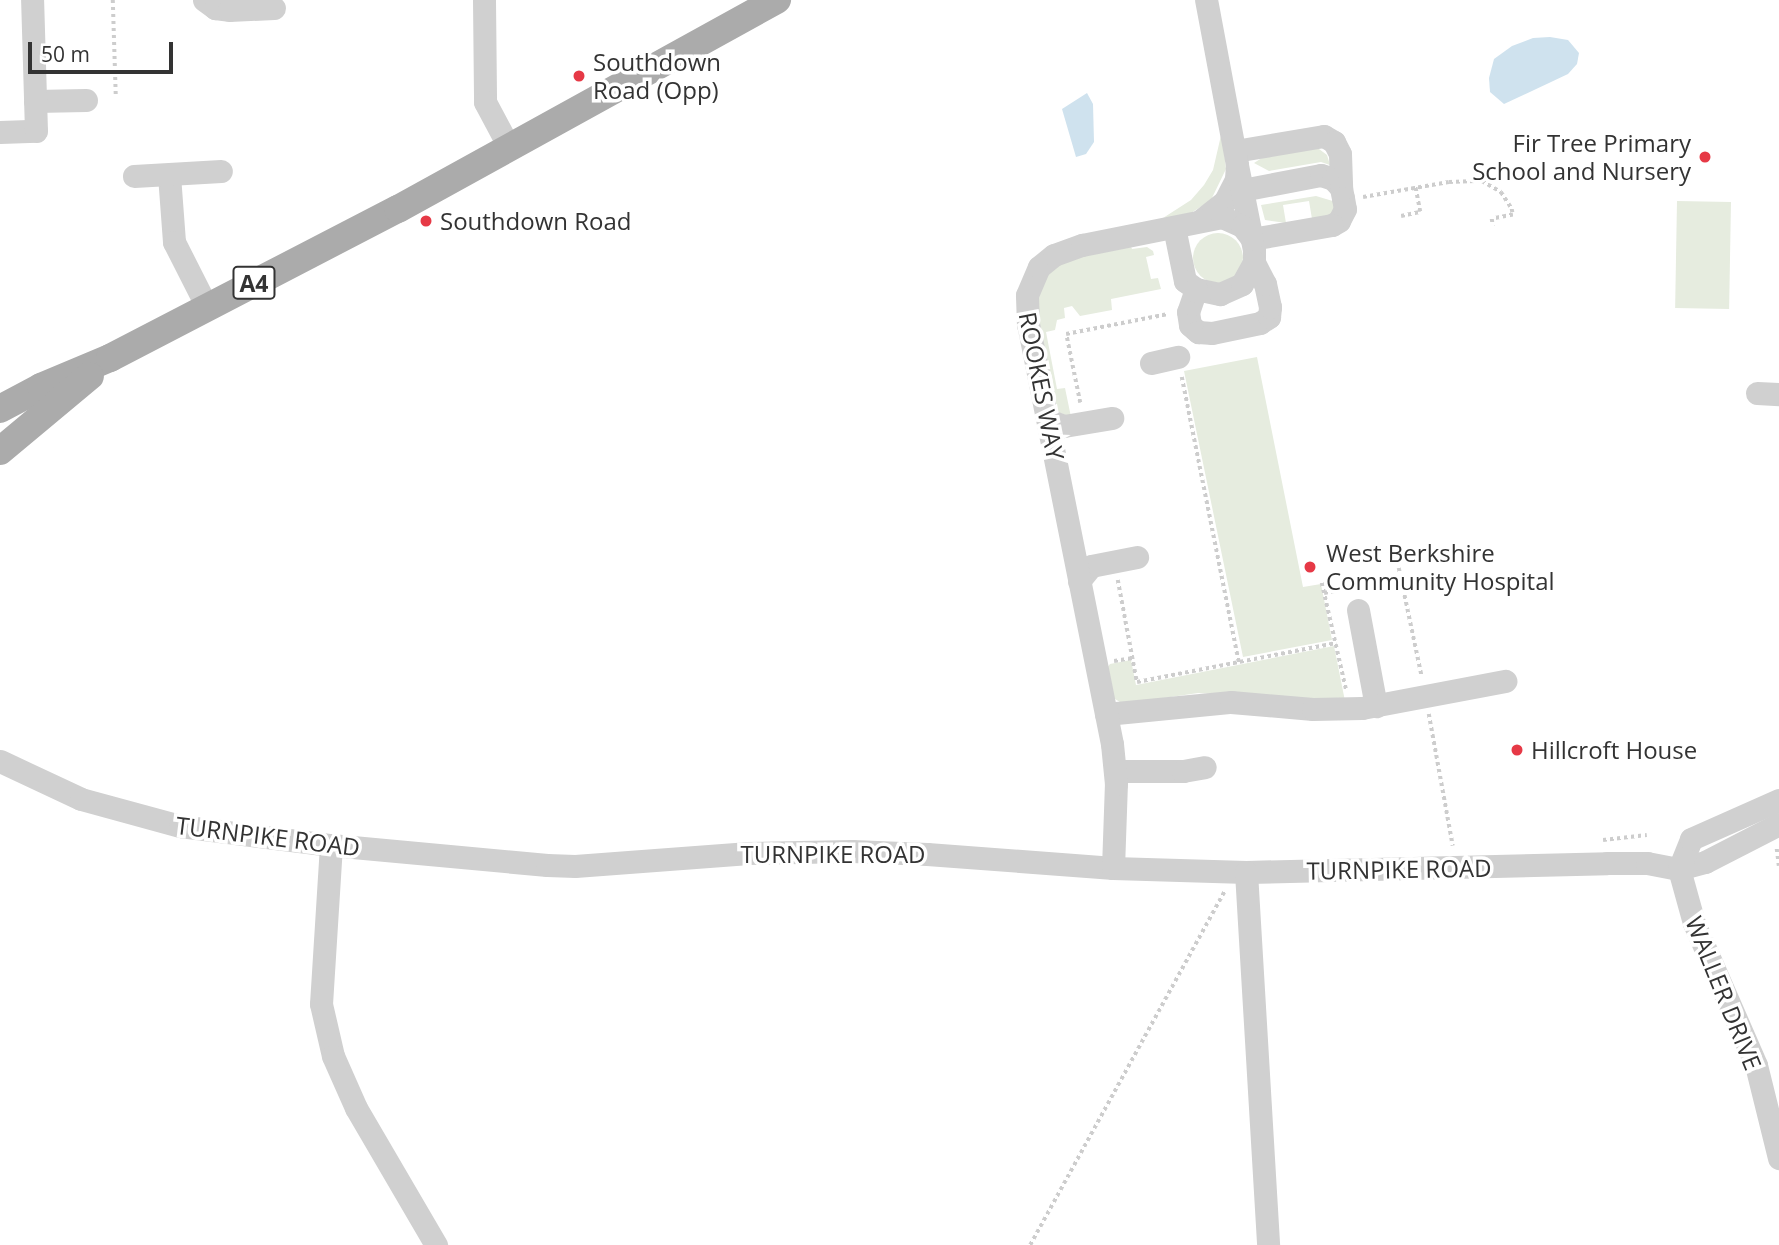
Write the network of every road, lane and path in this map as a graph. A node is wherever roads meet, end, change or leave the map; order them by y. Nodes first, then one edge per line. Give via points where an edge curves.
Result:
1 (32, 0) edge
2 (113, 0) edge
3 (204, 0) edge
4 (484, 0) edge
5 (777, 0) edge
6 (1206, 0) edge
7 (274, 8) dead end
8 (116, 98) dead end
9 (86, 100) dead end
10 (35, 102) junction
11 (0, 132) edge
12 (509, 147) junction
13 (1236, 158) junction
14 (221, 172) dead end
15 (169, 175) junction
16 (134, 176) dead end
17 (1415, 187) junction
18 (1242, 190) junction
19 (1350, 193) junction
20 (1401, 216) dead end
21 (1199, 222) junction
22 (1493, 226) dead end
23 (1174, 227) junction
24 (1252, 239) junction
25 (1254, 262) junction
26 (1196, 289) junction
27 (207, 307) junction
28 (1170, 313) dead end
29 (1143, 319) junction
30 (1144, 326) dead end
31 (1096, 328) junction
32 (1097, 335) dead end
33 (110, 358) junction
34 (1151, 363) dead end
35 (1179, 363) joint
36 (1088, 406) dead end
37 (0, 409) edge
38 (1112, 418) dead end
39 (1048, 420) junction
40 (0, 451) edge
41 (1137, 557) dead end
42 (1399, 568) dead end
43 (1117, 573) dead end
44 (1401, 578) junction
45 (1080, 581) junction
46 (1321, 583) dead end
47 (1324, 593) junction
48 (1358, 610) dead end
49 (1348, 640) junction
50 (1132, 657) junction
51 (1105, 662) dead end
52 (1239, 662) junction
53 (1422, 680) dead end
54 (1505, 681) dead end
55 (1427, 704) dead end
56 (1376, 706) junction
57 (1350, 709) junction
58 (1106, 715) junction
59 (0, 761) edge
60 (1205, 767) dead end
61 (1115, 771) junction
62 (1779, 800) edge
63 (1779, 824) edge
64 (331, 845) junction
65 (1453, 846) dead end
66 (1113, 868) junction
67 (1679, 869) junction
68 (1247, 872) junction
69 (1779, 1158) edge
70 (436, 1245) edge
71 (1030, 1245) edge
72 (1268, 1245) edge

1 - 10 street
2 - 8 path
3 - 7 street via 229,10
4 - 12 street via 485,102
5 - 12 main road, A4
6 - 13 street, ROOKES WAY
9 - 10 street
10 - 11 street via 36,131
12 - 27 main road, A4
13 - 18 street
13 - 19 street via 1324,136 1334,142 1340,155
13 - 21 street, ROOKES WAY via 1236,179 1225,201
14 - 15 street
15 - 16 street
15 - 27 street via 174,242
17 - 19 path
17 - 20 path via 1420,212
17 - 22 path via 1449,181 1490,183 1506,197 1513,215 1492,219
18 - 19 street via 1321,175
18 - 24 street
19 - 24 street via 1339,221
21 - 23 street, ROOKES WAY
21 - 24 street via 1222,216 1242,226
23 - 26 street via 1185,281
23 - 39 street, ROOKES WAY via 1082,245 1054,255 1039,267 1031,280 1026,308
24 - 25 street
25 - 26 street via 1242,284 1232,291 1208,294
25 - 26 street via 1270,307 1269,317 1261,323 1198,332 1190,325 1188,312
27 - 33 main road, A4
28 - 29 path
29 - 30 path
29 - 31 path
31 - 32 path
31 - 36 path via 1066,334 1081,408
33 - 37 main road, A4
33 - 40 main road, A4
34 - 35 street
35 - 52 path
38 - 39 street via 1064,426
39 - 45 street, ROOKES WAY
41 - 45 street via 1091,566
42 - 44 path
43 - 50 path
44 - 47 path
44 - 53 path
45 - 58 street, ROOKES WAY
46 - 47 path
47 - 49 path
48 - 49 street
49 - 52 path
49 - 56 street
49 - 57 path
50 - 51 path
50 - 52 path via 1137,682
54 - 56 street
55 - 65 path
56 - 57 street
57 - 58 street via 1231,702
58 - 61 street, ROOKES WAY
59 - 64 street, TURNPIKE ROAD via 81,799 130,814 180,826
60 - 61 street
61 - 66 street, ROOKES WAY
62 - 67 street via 1691,839
63 - 67 street, TURNPIKE ROAD via 1705,862
64 - 66 street, TURNPIKE ROAD via 575,866 733,853 852,851
64 - 70 street via 321,1004 333,1056 356,1108
66 - 68 street, TURNPIKE ROAD
67 - 68 street, TURNPIKE ROAD via 1607,863
67 - 69 street, WALLER DRIVE via 1699,935 1756,1065
68 - 71 path via 1227,888
68 - 72 street

